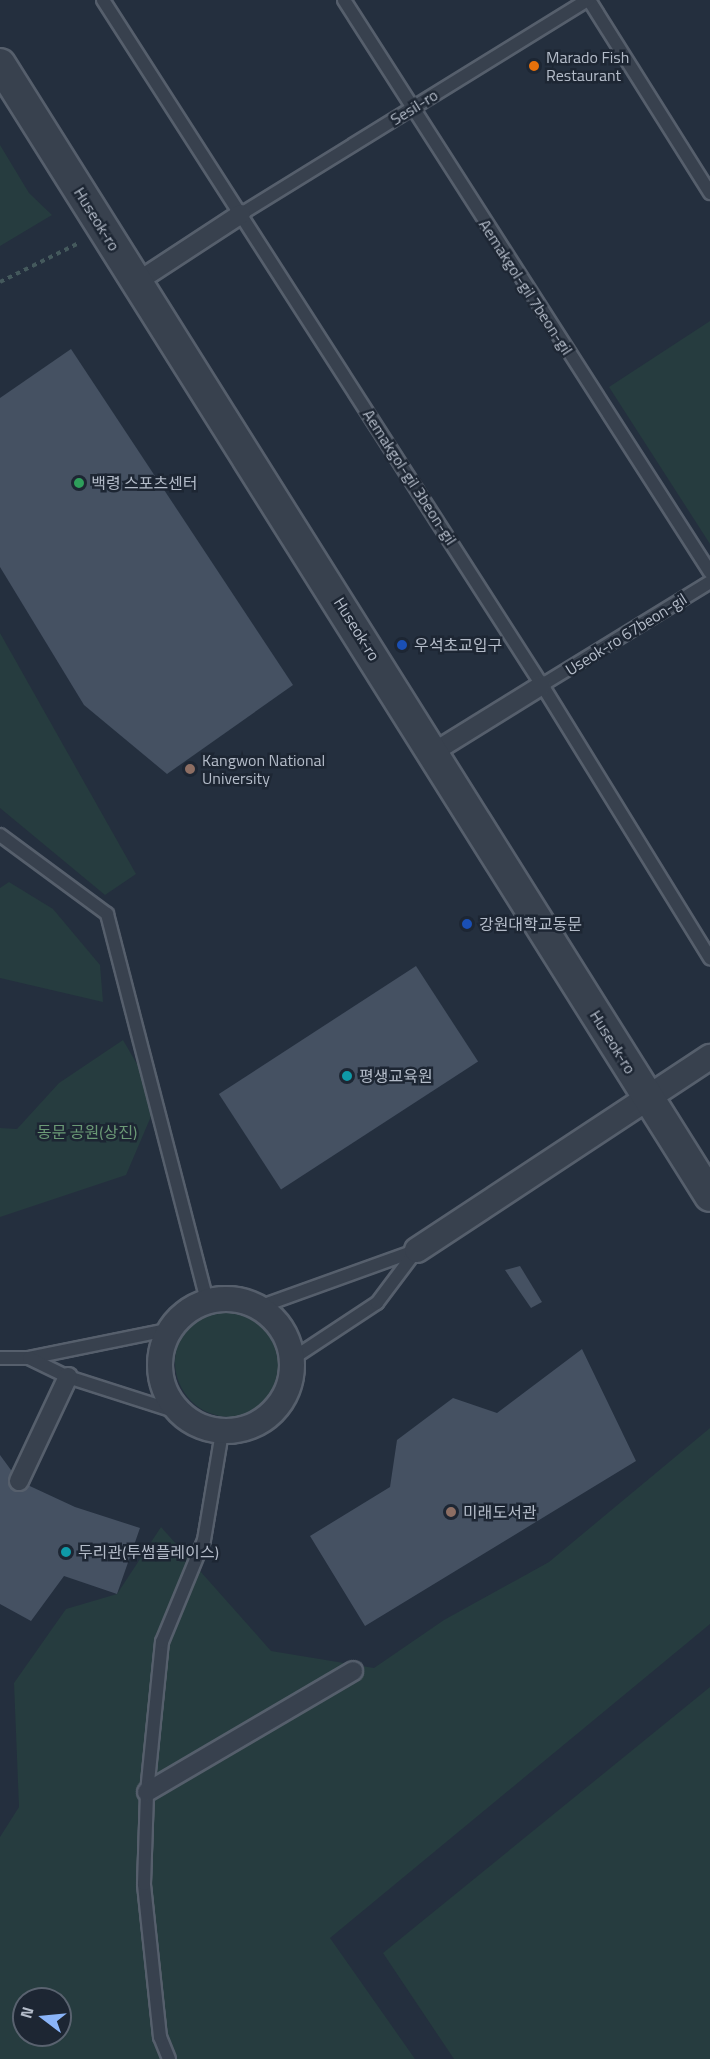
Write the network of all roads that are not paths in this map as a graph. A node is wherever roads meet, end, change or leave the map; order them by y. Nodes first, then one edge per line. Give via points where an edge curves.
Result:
1 (103, 0) edge
2 (344, 0) edge
3 (588, 0) edge
4 (0, 64) edge
5 (412, 108) junction
6 (710, 193) edge
7 (241, 214) junction
8 (137, 282) junction
9 (710, 572) edge
10 (710, 582) edge
11 (542, 685) junction
12 (434, 752) junction
13 (0, 835) edge
14 (710, 958) edge
15 (710, 1057) edge
16 (647, 1097) junction
17 (710, 1196) edge
18 (417, 1250) junction
19 (207, 1301) junction
20 (259, 1307) junction
21 (171, 1329) junction
22 (0, 1358) edge
23 (29, 1358) junction
24 (292, 1359) junction
25 (68, 1377) junction
26 (180, 1413) junction
27 (222, 1432) junction
28 (18, 1481) dead end
29 (353, 1671) dead end
30 (147, 1792) junction
31 (169, 2059) edge

1 - 7 lane, Aemakgol-gil 3beon-gil
2 - 5 lane, Aemakgol-gil 7beon-gil
3 - 5 lane, Sesil-ro
3 - 6 lane
4 - 8 street, Huseok-ro
5 - 7 lane, Sesil-ro
5 - 9 lane, Aemakgol-gil 7beon-gil
7 - 8 street
7 - 11 lane, Aemakgol-gil 3beon-gil
8 - 12 street, Huseok-ro
10 - 11 lane, Useok-ro 67beon-gil
11 - 12 street
11 - 14 lane, Aemakgol-gil 3beon-gil
12 - 16 street, Huseok-ro
13 - 19 lane via 108,914
15 - 16 street
16 - 17 street, Huseok-ro
16 - 18 street
18 - 20 lane
18 - 24 lane via 377,1303
19 - 20 street via 225,1298
19 - 21 street via 187,1312
20 - 24 street via 286,1336
21 - 23 lane
21 - 26 street via 162,1350 160,1373 167,1395
22 - 23 lane
23 - 25 lane
24 - 27 street via 291,1382 281,1402 265,1419 244,1430
25 - 26 lane
25 - 28 street
26 - 27 street via 199,1426
27 - 30 lane via 204,1540 162,1642
29 - 30 street
30 - 31 lane via 144,1884 160,2037

